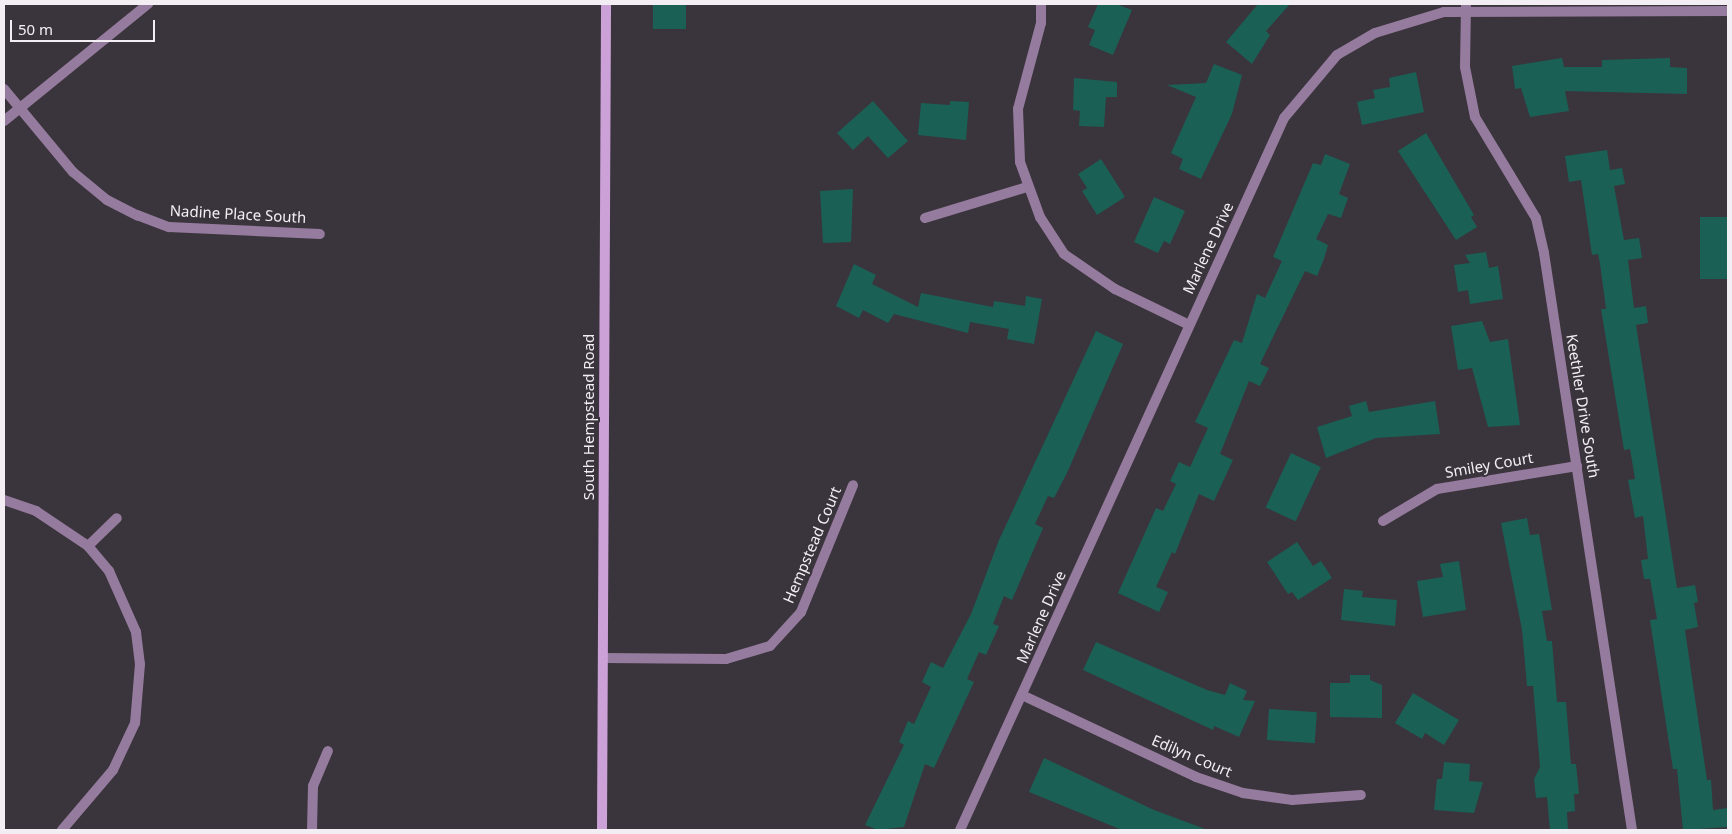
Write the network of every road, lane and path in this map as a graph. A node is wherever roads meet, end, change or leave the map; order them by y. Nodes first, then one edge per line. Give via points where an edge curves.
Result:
1 (148, 4) edge
2 (606, 4) edge
3 (1040, 4) edge
4 (1466, 8) edge
5 (1728, 11) edge
6 (4, 89) edge
7 (20, 107) junction
8 (4, 121) edge
9 (1027, 187) junction
10 (925, 218) dead end
11 (320, 234) dead end
12 (1189, 325) junction
13 (1577, 466) junction
14 (853, 485) dead end
15 (4, 500) edge
16 (117, 518) dead end
17 (1383, 521) dead end
18 (88, 546) junction
19 (604, 658) junction
20 (1022, 696) junction
21 (328, 751) dead end
22 (1361, 796) dead end
23 (62, 830) edge
24 (312, 830) edge
25 (602, 830) edge
26 (960, 830) edge
27 (1632, 830) edge

1 - 7 street
2 - 19 street, South Hempstead Road
3 - 9 street via 1041,23 1018,109 1020,162
4 - 5 street, Marlene Drive
4 - 12 street, Marlene Drive via 1408,20 1375,32 1337,54 1311,82 1284,118
4 - 13 street, Keethler Drive South via 1465,67 1475,117 1536,218
6 - 7 street, Nadine Place South
7 - 8 street
7 - 11 street, Nadine Place South via 73,172 107,200 137,215 169,227
9 - 10 street
9 - 12 street via 1040,217 1064,254 1115,289
12 - 20 street, Marlene Drive
13 - 17 street, Smiley Court via 1437,489
13 - 27 street, Keethler Drive South
14 - 19 street, Hempstead Court via 801,612 770,646 726,659
15 - 18 street via 36,511
16 - 18 street
18 - 23 street via 109,571 136,632 139,700 135,723 113,770
19 - 25 street, South Hempstead Road
20 - 22 street, Edilyn Court via 1196,777 1243,793 1292,800
20 - 26 street, Marlene Drive
21 - 24 street via 313,786

